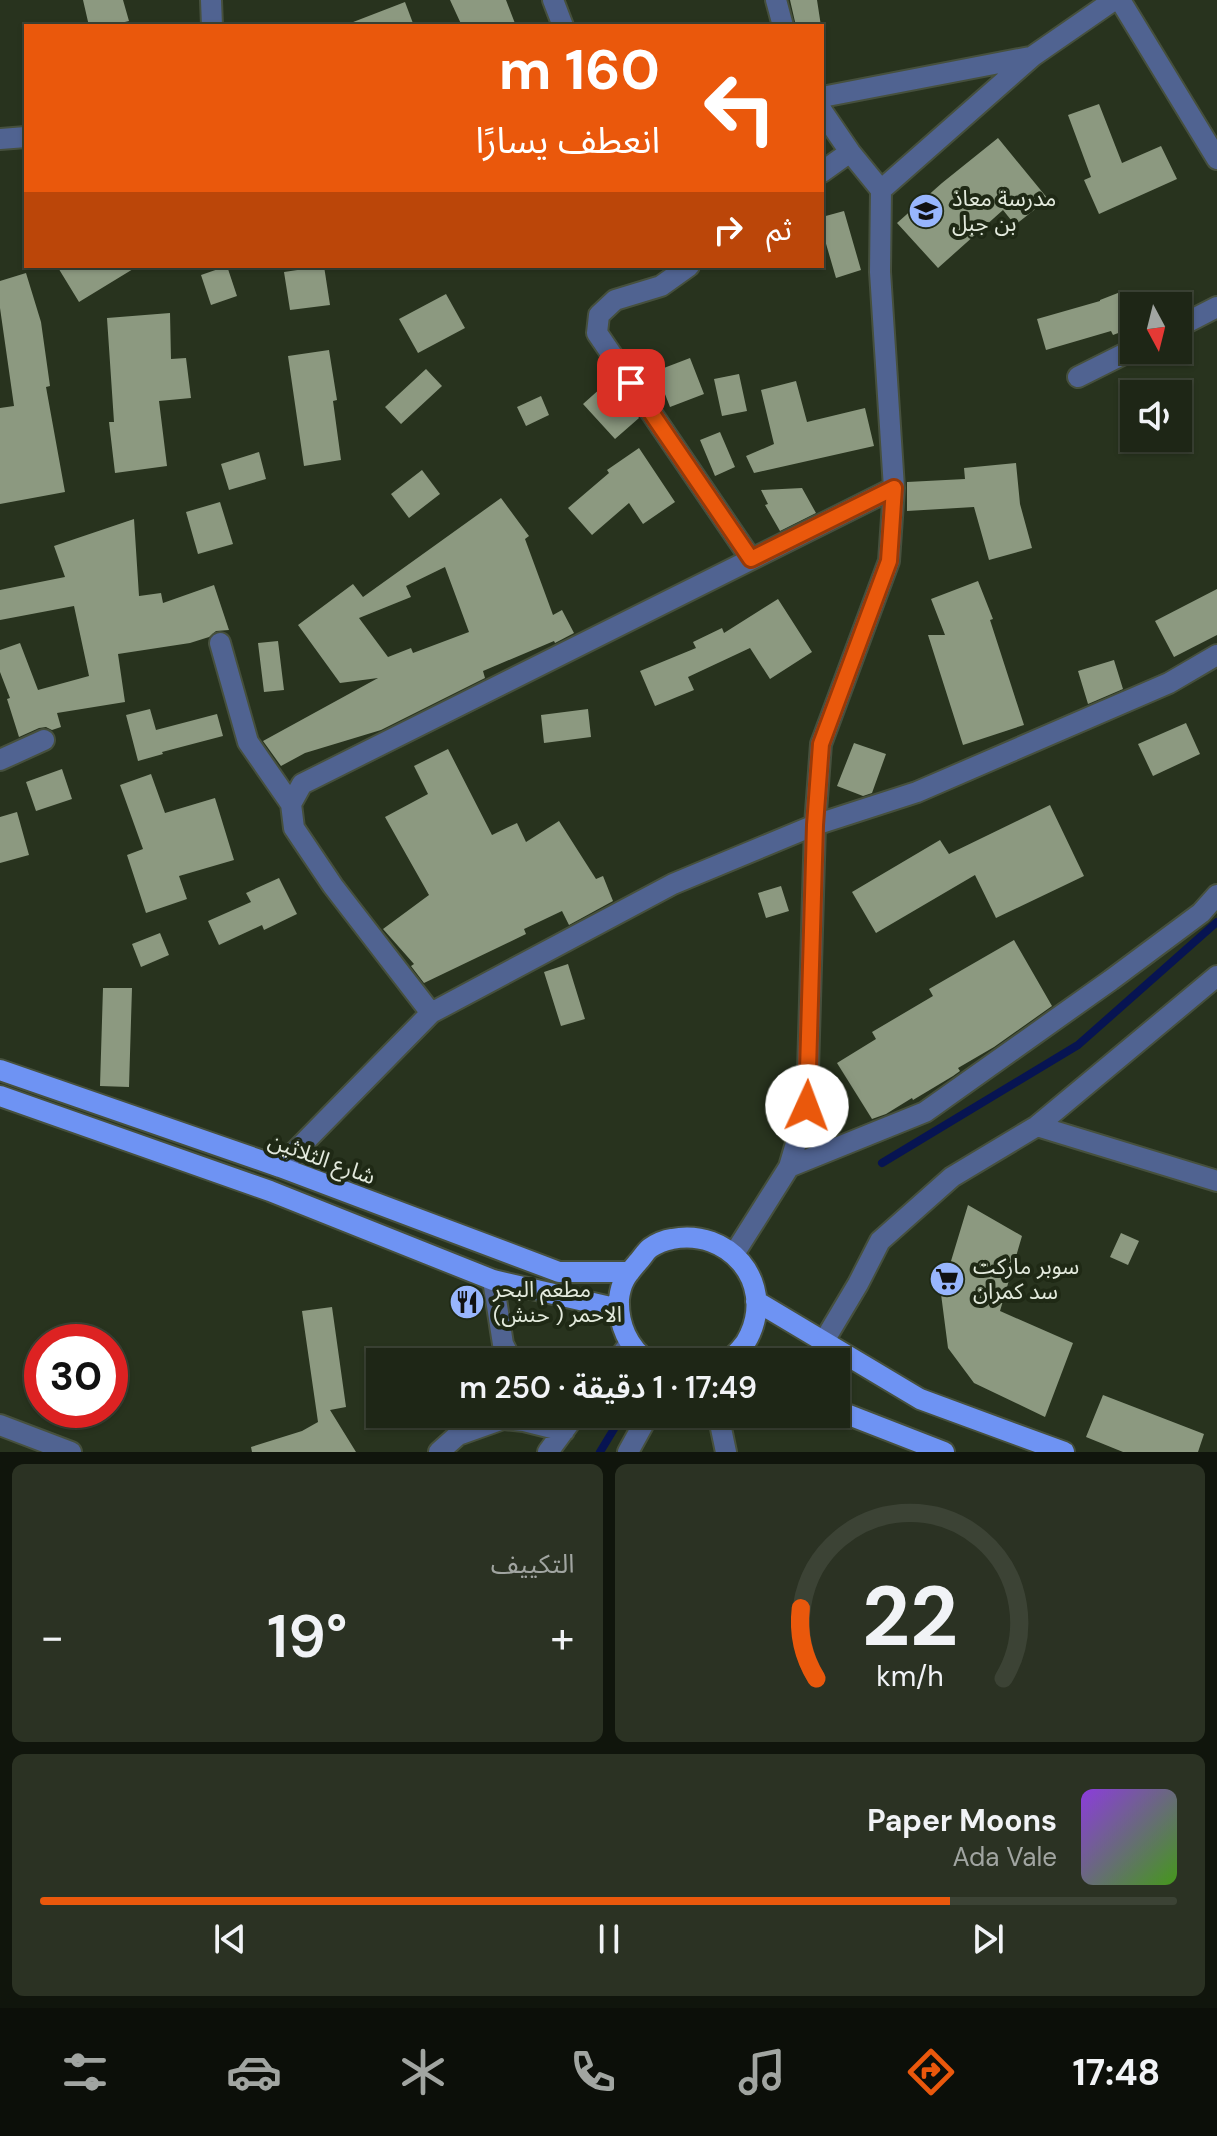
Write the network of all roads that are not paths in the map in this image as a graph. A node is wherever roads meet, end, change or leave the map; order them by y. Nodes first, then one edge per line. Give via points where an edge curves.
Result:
1 (211, 0) edge
2 (553, 0) edge
3 (776, 0) edge
4 (1114, 0) edge
5 (1120, 0) edge
6 (212, 24) edge
7 (562, 24) edge
8 (782, 24) edge
9 (1033, 56) junction
10 (824, 97) edge
11 (824, 114) edge
12 (24, 137) edge
13 (0, 139) edge
14 (850, 152) junction
15 (1217, 159) edge
16 (824, 171) edge
17 (881, 190) junction
18 (654, 268) edge
19 (686, 268) edge
20 (661, 286) junction
21 (1217, 307) edge
22 (1192, 320) edge
23 (1120, 356) edge
24 (1078, 377) dead end
25 (894, 488) junction
26 (751, 559) junction
27 (220, 643) dead end
28 (1217, 655) edge
29 (44, 740) dead end
30 (0, 760) edge
31 (291, 804) junction
32 (815, 825) junction
33 (1217, 895) edge
34 (1217, 976) edge
35 (431, 1013) junction
36 (0, 1070) edge
37 (0, 1096) edge
38 (1037, 1126) junction
39 (280, 1167) junction
40 (789, 1167) junction
41 (1217, 1181) edge
42 (734, 1254) junction
43 (630, 1272) junction
44 (493, 1280) junction
45 (756, 1301) junction
46 (619, 1309) junction
47 (824, 1341) junction
48 (630, 1343) junction
49 (505, 1348) edge
50 (626, 1348) edge
51 (634, 1348) edge
52 (741, 1348) edge
53 (850, 1415) edge
54 (0, 1425) edge
55 (476, 1428) edge
56 (566, 1428) edge
57 (641, 1428) edge
58 (721, 1428) edge
59 (71, 1452) edge
60 (439, 1452) edge
61 (548, 1452) edge
62 (628, 1452) edge
63 (726, 1452) edge
64 (944, 1452) edge
65 (1064, 1452) edge

1 - 6 street
2 - 7 street
3 - 8 street
4 - 9 street
5 - 15 street
9 - 10 street
9 - 17 street
11 - 14 street
12 - 13 street
14 - 16 street
14 - 17 street
17 - 25 street via 880,272
18 - 20 street
19 - 20 street
20 - 26 street via 615,300 599,315 597,333
21 - 22 street
23 - 24 street
25 - 26 street
25 - 32 street via 889,561 821,744
26 - 31 street via 302,784
27 - 31 street via 248,742
28 - 32 street via 1169,683 917,792
29 - 30 street
31 - 35 street via 294,828
32 - 35 street via 673,884
32 - 40 street via 807,1106
33 - 40 street via 1168,938 925,1112
34 - 38 street
35 - 39 street
36 - 39 main road, شارع الثلاثين
37 - 44 main road via 270,1191
38 - 41 street
38 - 47 street via 952,1177 880,1241
39 - 43 main road, شارع الثلاثين via 559,1272
40 - 42 street
42 - 43 main road via 702,1238 666,1240 650,1248
42 - 45 main road via 753,1284
43 - 46 main road via 620,1291
44 - 46 main road
44 - 49 street
45 - 47 main road
45 - 52 main road via 755,1320
46 - 48 main road
47 - 65 main road via 920,1399
48 - 50 street
48 - 51 main road
53 - 64 main road
54 - 59 street
55 - 60 street
56 - 61 street
57 - 62 street
58 - 63 street

